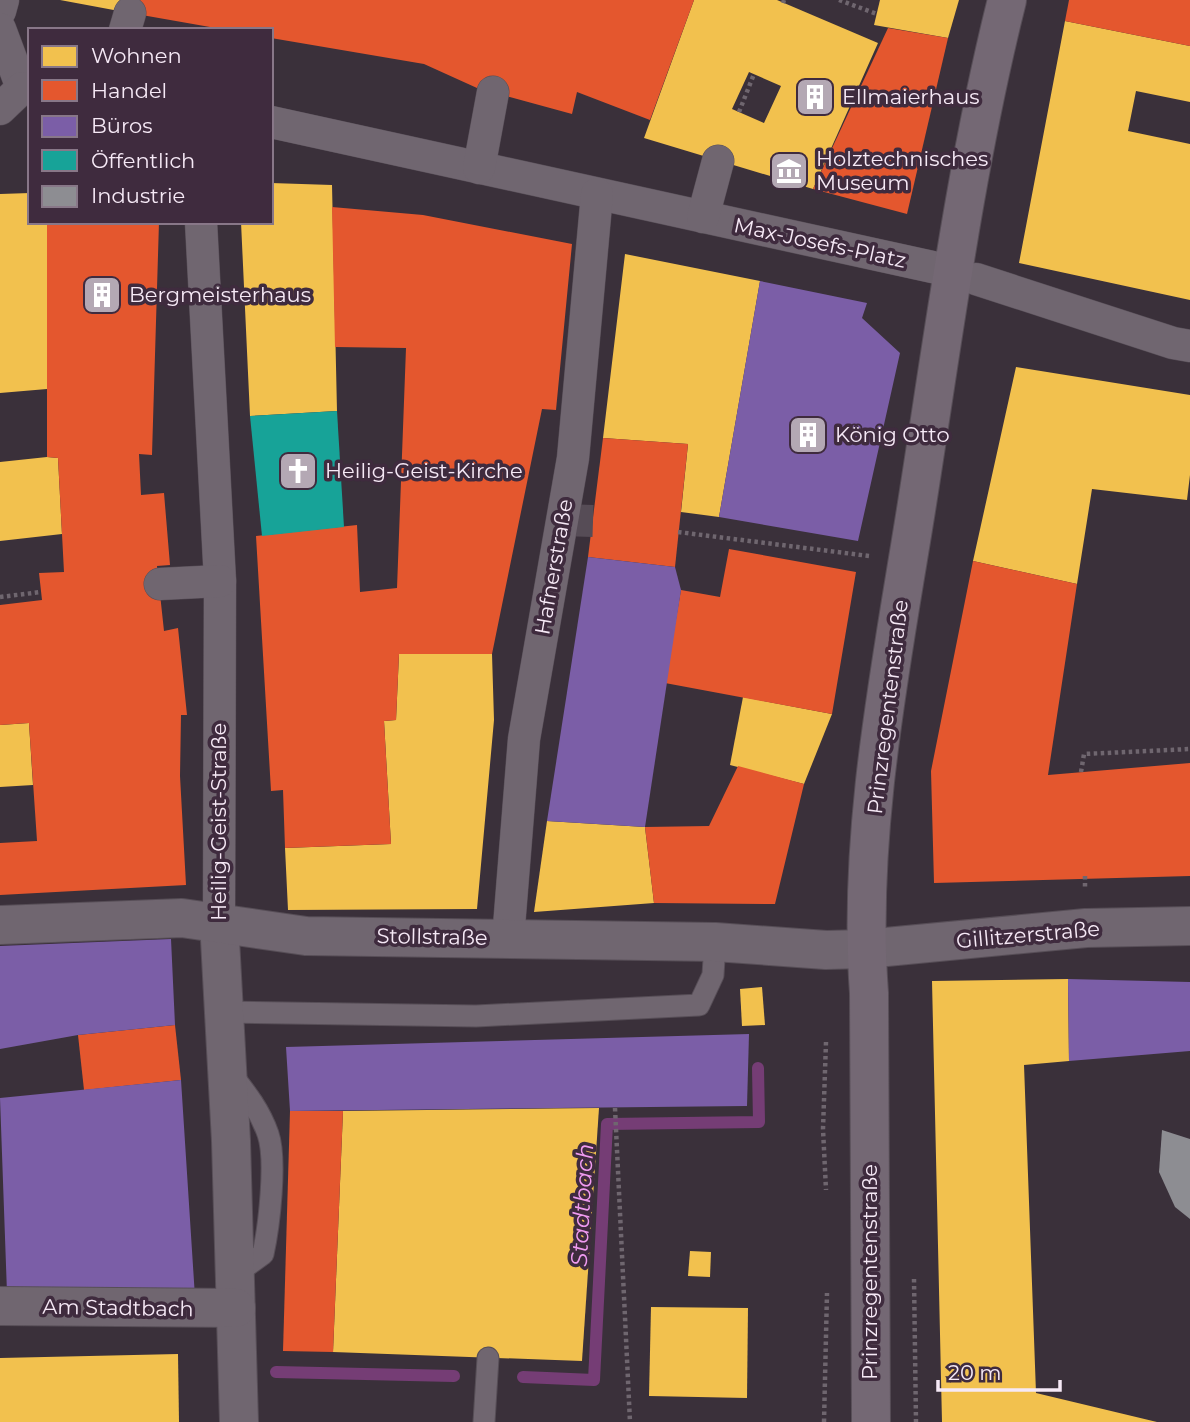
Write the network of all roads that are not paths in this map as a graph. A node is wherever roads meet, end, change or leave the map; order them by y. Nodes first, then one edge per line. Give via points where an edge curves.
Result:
1 (3, 0) edge
2 (1007, 0) edge
3 (0, 11) edge
4 (0, 29) edge
5 (493, 92) dead end
6 (17, 96) edge
7 (273, 122) edge
8 (718, 161) dead end
9 (480, 168) junction
10 (597, 194) junction
11 (703, 218) junction
12 (201, 224) edge
13 (937, 268) dead end
14 (976, 279) dead end
15 (1190, 346) edge
16 (220, 581) junction
17 (160, 584) dead end
18 (219, 921) junction
19 (0, 925) edge
20 (1190, 926) edge
21 (508, 939) junction
22 (715, 942) junction
23 (865, 949) junction
24 (223, 1012) junction
25 (236, 1290) junction
26 (0, 1306) edge
27 (488, 1358) dead end
28 (239, 1422) edge
29 (484, 1422) edge
30 (871, 1422) edge

1 - 3 street
2 - 23 main road, Prinzregentenstraße via 953,272 908,563 877,773
4 - 6 street
5 - 9 street
7 - 9 street, Max-Josefs-Platz
8 - 11 street
9 - 10 street, Max-Josefs-Platz
10 - 11 street, Max-Josefs-Platz
10 - 21 street, Hafnerstraße via 573,458 524,739
11 - 13 street, Max-Josefs-Platz
12 - 16 street, Heilig-Geist-Straße
14 - 15 street
16 - 17 street
16 - 18 street, Heilig-Geist-Straße
18 - 19 street, Stollstraße via 183,918
18 - 21 street, Stollstraße via 306,936
18 - 24 street, Heilig-Geist-Straße
20 - 23 street, Gillitzerstraße via 1086,928
21 - 22 street, Stollstraße
22 - 23 street, Stollstraße
22 - 24 lane via 713,975 699,1005 476,1016
23 - 30 main road, Prinzregentenstraße
24 - 25 street, Heilig-Geist-Straße
25 - 26 street, Am Stadtbach
25 - 28 street, Heilig-Geist-Straße
27 - 29 lane

